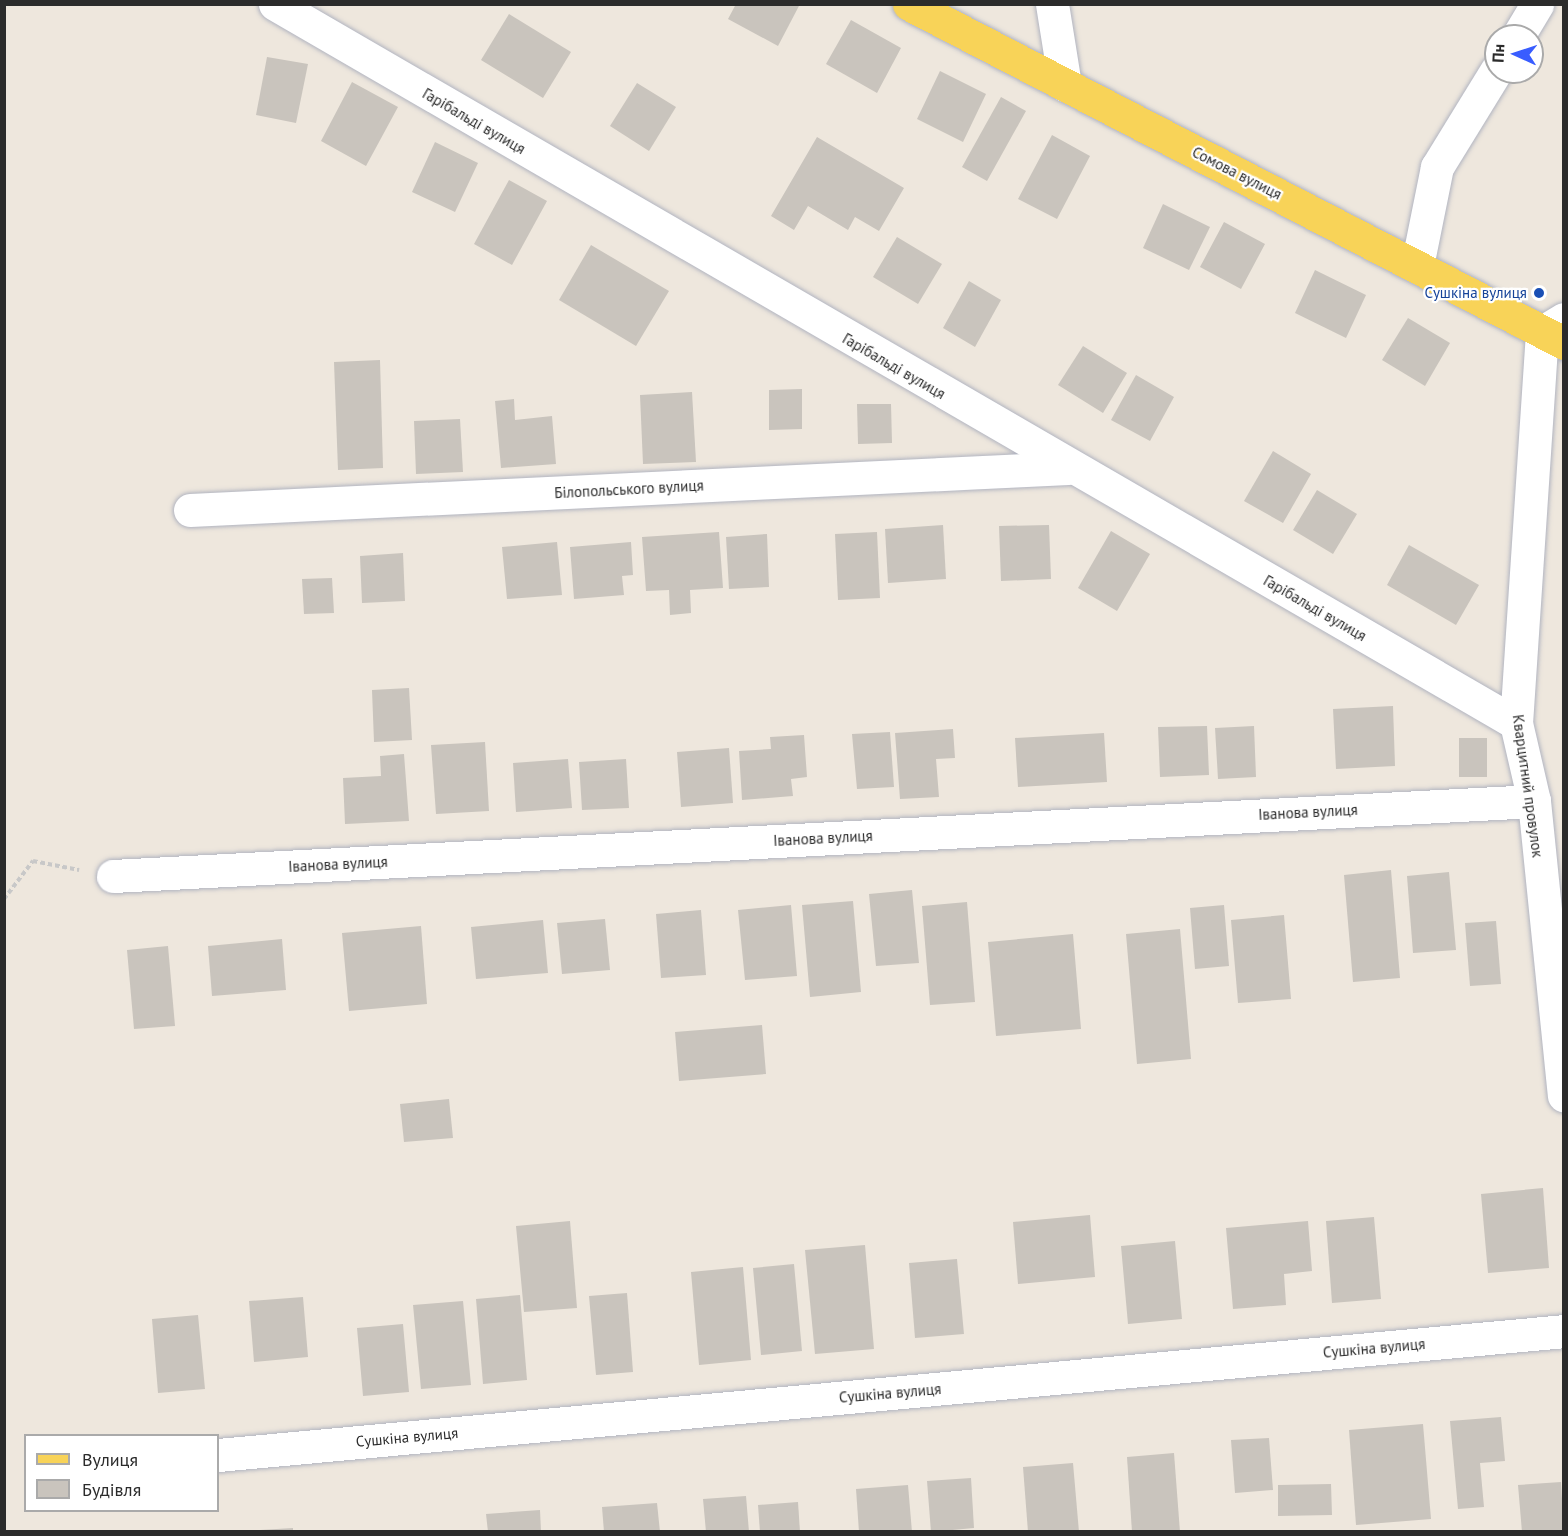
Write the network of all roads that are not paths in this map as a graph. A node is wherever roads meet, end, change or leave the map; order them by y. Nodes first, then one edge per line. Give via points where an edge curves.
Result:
1 (275, 4) edge
2 (909, 4) edge
3 (1052, 4) edge
4 (1537, 4) edge
5 (1525, 24) edge
6 (1488, 84) edge
7 (1065, 85) junction
8 (1417, 266) junction
9 (1556, 331) edge
10 (1068, 468) junction
11 (190, 510) dead end
12 (1516, 723) junction
13 (1534, 801) junction
14 (112, 876) road end
15 (1563, 1095) edge
16 (1563, 1331) edge
17 (219, 1455) edge

1 - 10 street, Гарібальді вулиця
2 - 7 main road, Сомова вулиця
3 - 7 street
4 - 5 street
6 - 8 street via 1437,167
7 - 8 main road, Сомова вулиця
8 - 9 main road, Сомова вулиця
9 - 12 street, Кварцитний провулок
10 - 11 street, Білопольського вулиця
10 - 12 street, Гарібальді вулиця
12 - 13 street, Кварцитний провулок
13 - 14 street, Іванова вулиця
13 - 15 street, Кварцитний провулок
16 - 17 street, Сушкіна вулиця

